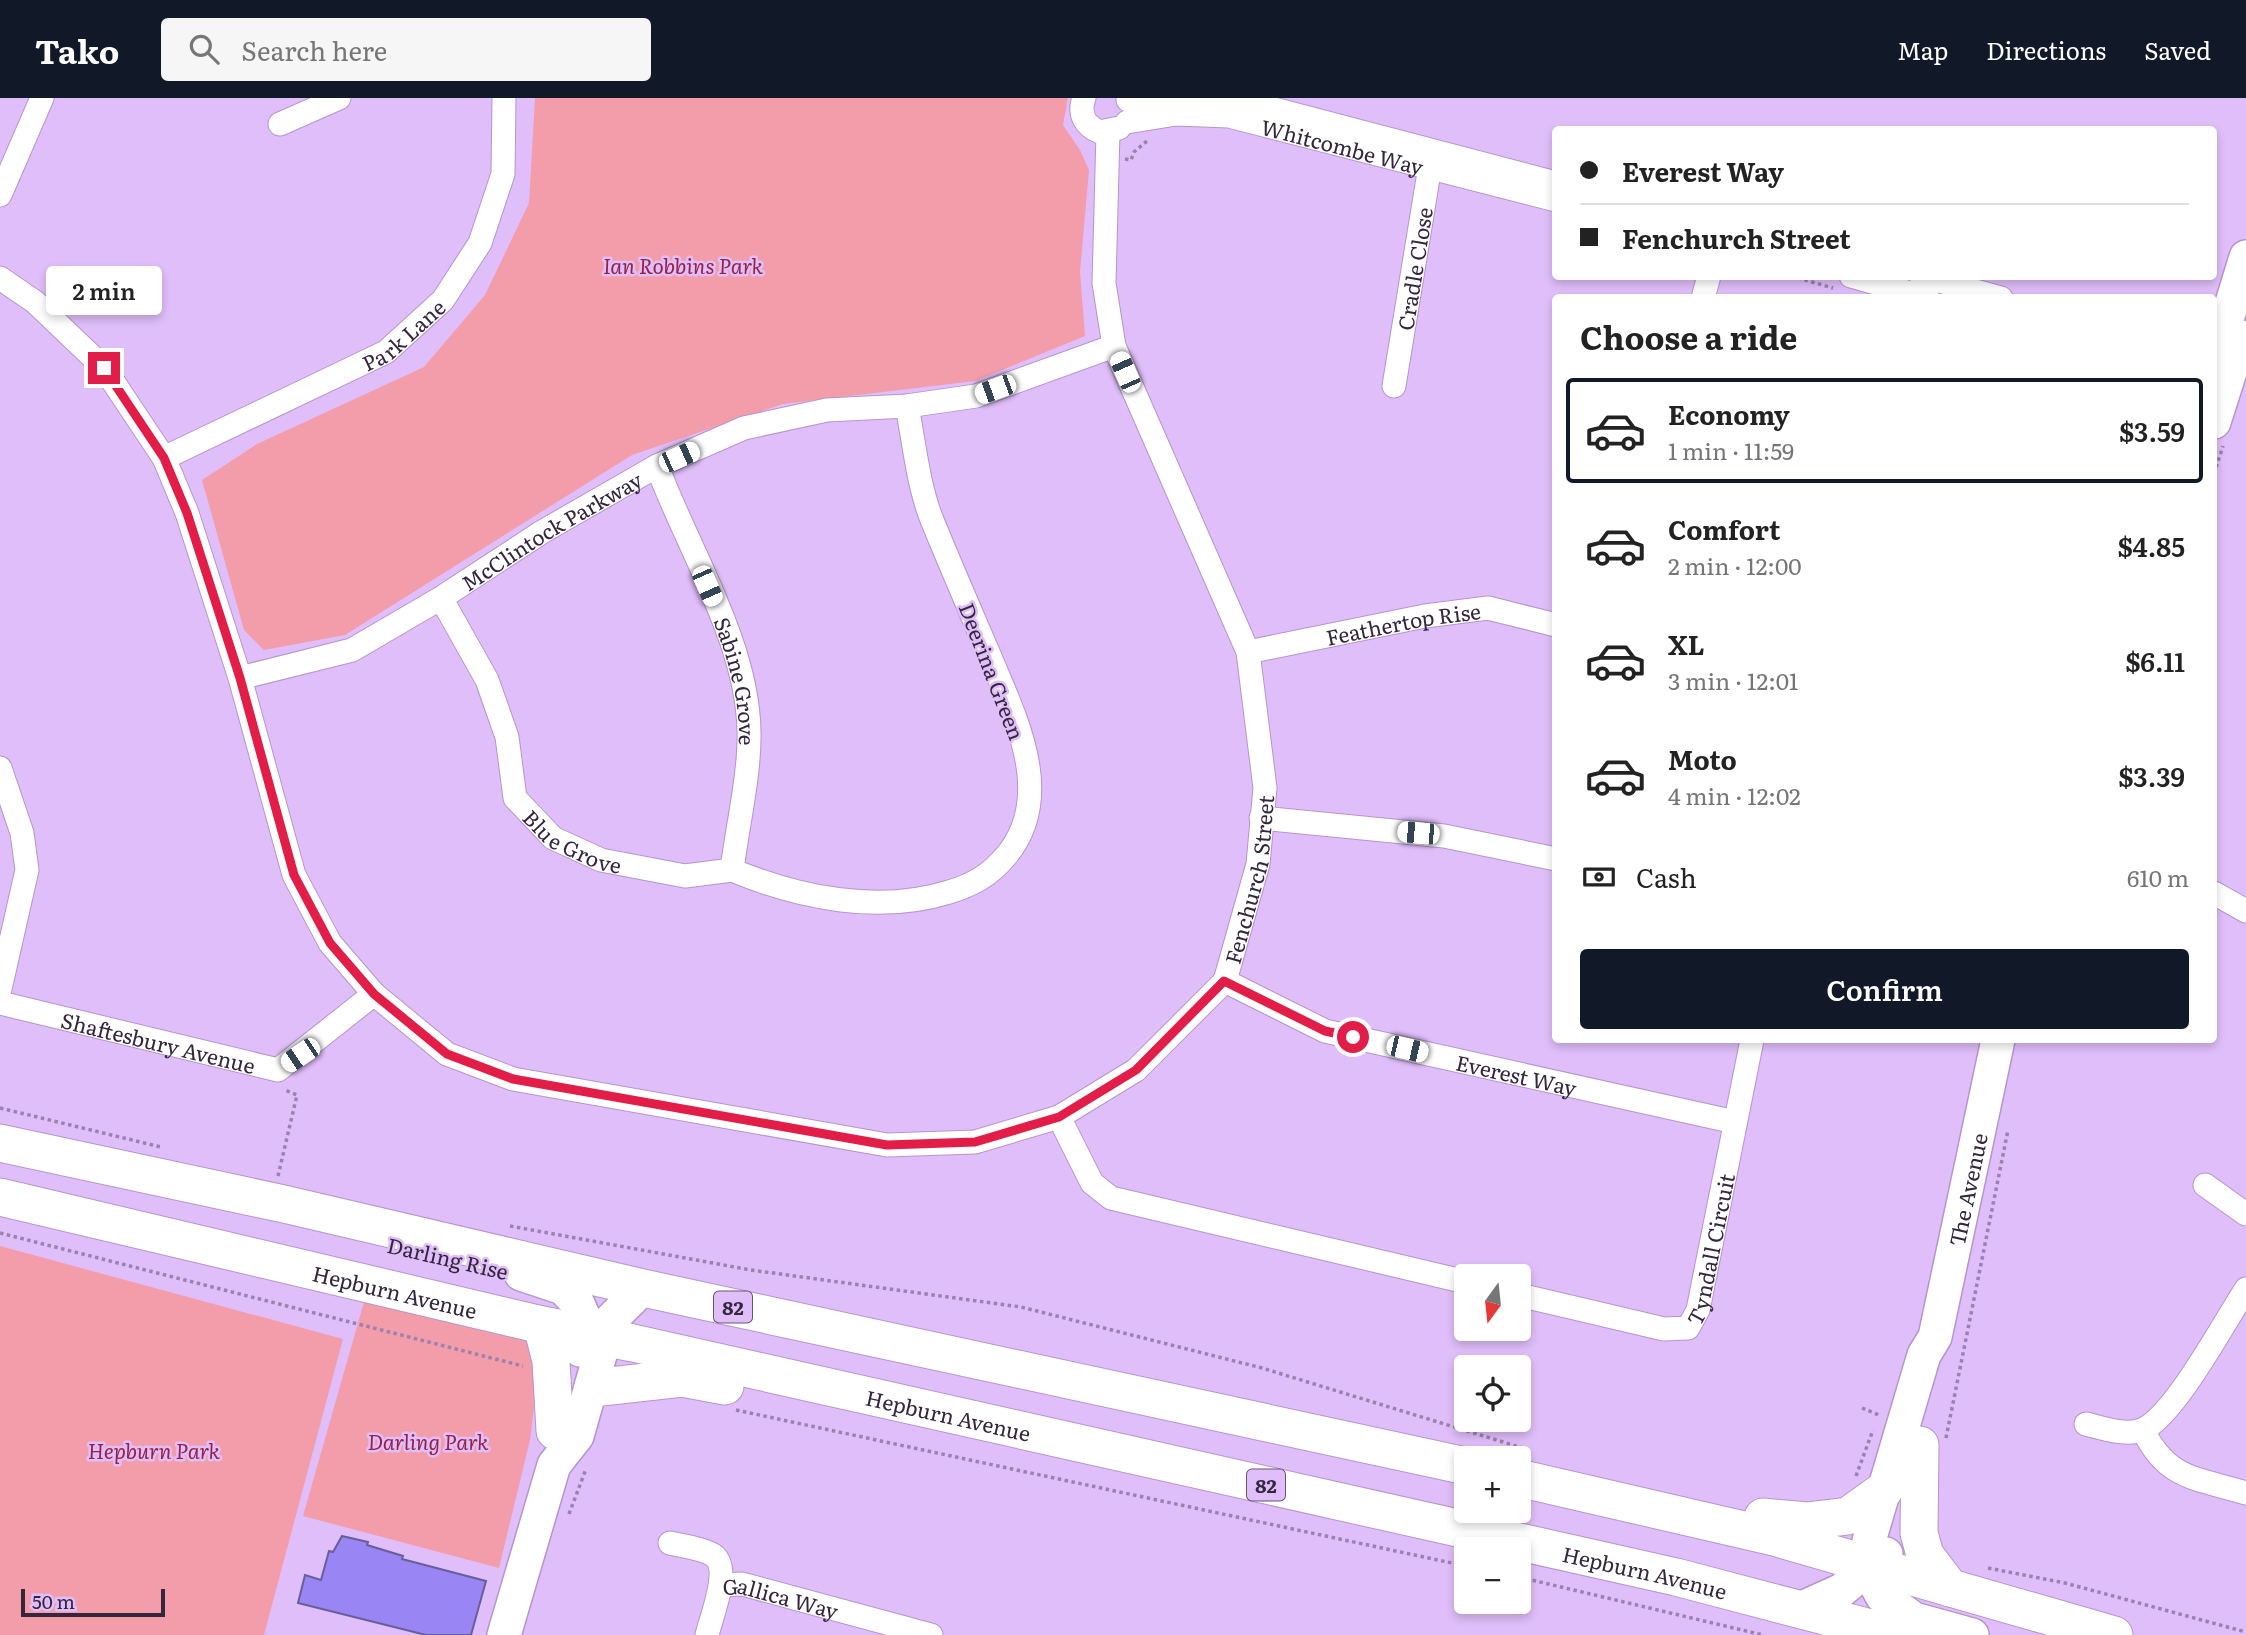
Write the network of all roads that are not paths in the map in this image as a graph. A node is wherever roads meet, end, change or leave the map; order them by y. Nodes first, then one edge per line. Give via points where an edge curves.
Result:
1 (42, 98) edge
2 (339, 98) edge
3 (504, 98) edge
4 (1084, 98) edge
5 (1123, 113) edge
6 (280, 124) dead end
7 (1431, 160) junction
8 (1552, 182) edge
9 (0, 195) edge
10 (1552, 199) edge
11 (2246, 257) edge
12 (0, 278) edge
13 (1936, 280) edge
14 (1848, 284) edge
15 (1905, 294) edge
16 (1986, 294) edge
17 (2246, 321) edge
18 (1114, 346) junction
19 (2220, 364) edge
20 (1394, 386) dead end
21 (2217, 393) edge
22 (907, 406) junction
23 (164, 458) junction
24 (657, 466) junction
25 (441, 598) junction
26 (1552, 624) edge
27 (1248, 652) junction
28 (240, 678) junction
29 (0, 768) edge
30 (1261, 818) junction
31 (1552, 858) edge
32 (732, 870) junction
33 (2217, 895) edge
34 (2246, 911) edge
35 (1224, 981) junction
36 (0, 989) edge
37 (374, 994) junction
38 (0, 1003) edge
39 (1751, 1043) edge
40 (1997, 1043) edge
41 (1059, 1117) junction
42 (1734, 1122) junction
43 (0, 1143) edge
44 (2205, 1185) dead end
45 (281, 1190) junction
46 (0, 1197) edge
47 (2246, 1214) edge
48 (1454, 1279) edge
49 (643, 1288) junction
50 (2246, 1289) edge
51 (1531, 1298) edge
52 (541, 1325) junction
53 (593, 1334) junction
54 (1935, 1337) junction
55 (593, 1388) junction
56 (934, 1412) junction
57 (2086, 1424) dead end
58 (2143, 1430) junction
59 (1932, 1446) junction
60 (554, 1448) junction
61 (1454, 1463) edge
62 (1535, 1471) edge
63 (1884, 1490) junction
64 (2246, 1493) edge
65 (670, 1543) dead end
66 (1873, 1565) junction
67 (721, 1585) junction
68 (1950, 1588) junction
69 (1800, 1609) junction
70 (504, 1635) edge
71 (707, 1635) edge
72 (928, 1635) edge
73 (1897, 1635) edge
74 (1972, 1635) edge
75 (2114, 1635) edge

1 - 9 street
2 - 6 street
3 - 23 street, Park Lane via 503,174 480,243 443,300 386,352
4 - 5 street via 1081,110 1087,125 1100,132
5 - 7 street, Whitcombe Way via 1229,116
5 - 18 street, Fenchurch Street via 1107,157 1104,284
7 - 8 street, Whitcombe Way
7 - 10 street, Whitcombe Way
7 - 20 street, Cradle Close
11 - 19 street
12 - 23 street, Fenchurch Street via 35,302 104,368
13 - 16 street
14 - 15 street
17 - 19 street
18 - 22 street, McClintock Parkway via 976,396
18 - 27 street, Fenchurch Street
19 - 21 street
22 - 24 street, McClintock Parkway via 827,410 744,428
22 - 32 street, Deerina Green via 930,516 1014,716 1029,769 1030,806 1022,837 997,867 974,885 895,904 766,884
23 - 28 street, Fenchurch Street via 187,513
24 - 25 street, McClintock Parkway via 541,532
24 - 32 street, Sabine Grove via 737,653 749,732
25 - 28 street, McClintock Parkway via 352,650
25 - 32 street, Blue Grove via 486,680 507,737 515,798 552,838 601,860 685,876
26 - 27 street, Feathertop Rise via 1489,608 1425,616
27 - 30 street, Fenchurch Street via 1265,788
28 - 37 street, Fenchurch Street via 294,875 330,943
29 - 36 street via 22,833 27,870
30 - 31 street via 1444,836
30 - 35 street, Fenchurch Street via 1258,864
33 - 34 street
35 - 41 street, Fenchurch Street via 1136,1070
35 - 42 street, Everest Way via 1325,1031
37 - 38 street, Shaftesbury Avenue via 278,1070
37 - 41 street, Fenchurch Street via 447,1054 513,1079 887,1145 975,1142
39 - 42 street, Tyndall Circuit
40 - 54 street, The Avenue
41 - 48 street via 1092,1183 1111,1198
42 - 51 street, Tyndall Circuit via 1698,1310 1688,1328 1664,1329
43 - 45 main road, 82
44 - 47 street
45 - 49 main road, 82
45 - 53 street, Darling Rise via 298,1218 340,1233 536,1277 563,1288 578,1304
46 - 52 main road, Hepburn Avenue / 82
49 - 53 street, Darling Rise
49 - 61 main road, 82
50 - 58 street via 2168,1410
52 - 53 main road, Hepburn Avenue / 82
52 - 60 main road via 551,1361
53 - 55 street, Darling Rise via 600,1355
53 - 56 main road, Hepburn Avenue / 82
53 - 60 street, Darling Rise via 580,1351
54 - 59 street, The Avenue via 1942,1370
54 - 63 street, The Avenue via 1924,1354
55 - 56 main road via 682,1378 891,1414
55 - 60 street, Darling Rise via 577,1436
56 - 69 main road, Hepburn Avenue / 82 via 1676,1577
57 - 58 street via 2115,1431
58 - 64 street via 2160,1460 2175,1471
59 - 66 street, The Avenue via 1890,1551
59 - 68 main road via 1919,1533 1925,1555
60 - 70 street, Darling Rise
62 - 63 main road via 1637,1485 1754,1516 1807,1521 1843,1511
62 - 66 main road
63 - 66 street, The Avenue via 1869,1541
65 - 67 street via 714,1555 721,1566
66 - 68 main road
66 - 69 street, The Avenue via 1842,1590
66 - 74 street, The Avenue via 1874,1581 1894,1606 1914,1619
67 - 71 street, Gallica Way
67 - 72 street, Gallica Way via 742,1584
68 - 75 main road
69 - 73 main road, Hepburn Avenue / 82

